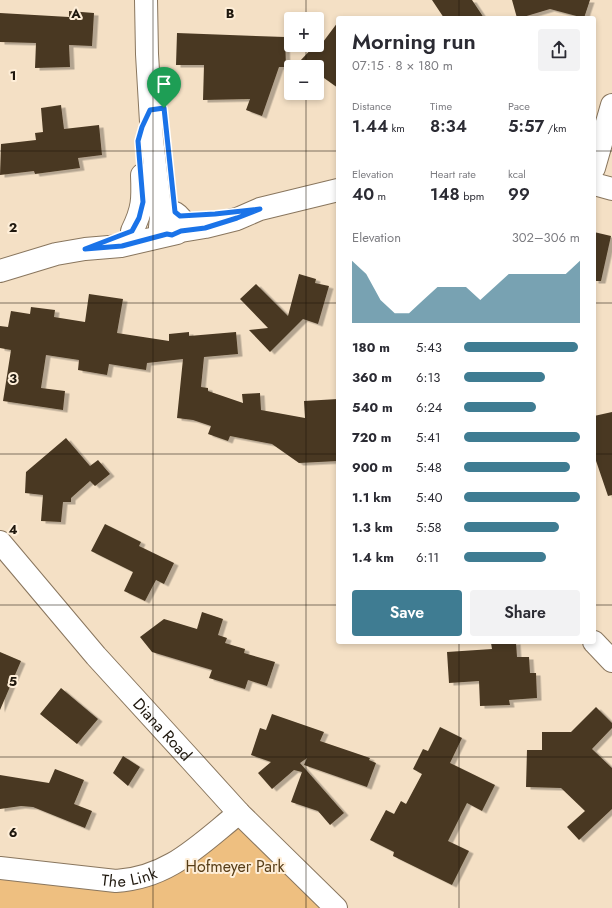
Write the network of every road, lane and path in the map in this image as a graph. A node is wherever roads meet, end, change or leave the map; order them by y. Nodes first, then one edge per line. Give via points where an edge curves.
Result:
1 (147, 0) edge
2 (612, 105) edge
3 (157, 109) junction
4 (596, 161) edge
5 (596, 185) edge
6 (612, 189) edge
7 (336, 190) edge
8 (170, 222) junction
9 (132, 231) junction
10 (85, 249) junction
11 (0, 271) edge
12 (0, 542) edge
13 (596, 644) edge
14 (612, 661) edge
15 (239, 813) junction
16 (0, 868) edge
17 (336, 908) edge

1 - 3 street via 147,54
2 - 4 street
3 - 8 street via 156,178
3 - 9 street via 142,127 138,141 143,202
5 - 6 street
7 - 8 street via 260,209
8 - 9 street
8 - 10 street via 122,246
9 - 10 street
10 - 11 street via 56,254
12 - 15 street, Diana Road via 96,656
13 - 14 street
15 - 16 street, The Link via 178,861 159,872 132,880 116,881
15 - 17 street, Diana Road

